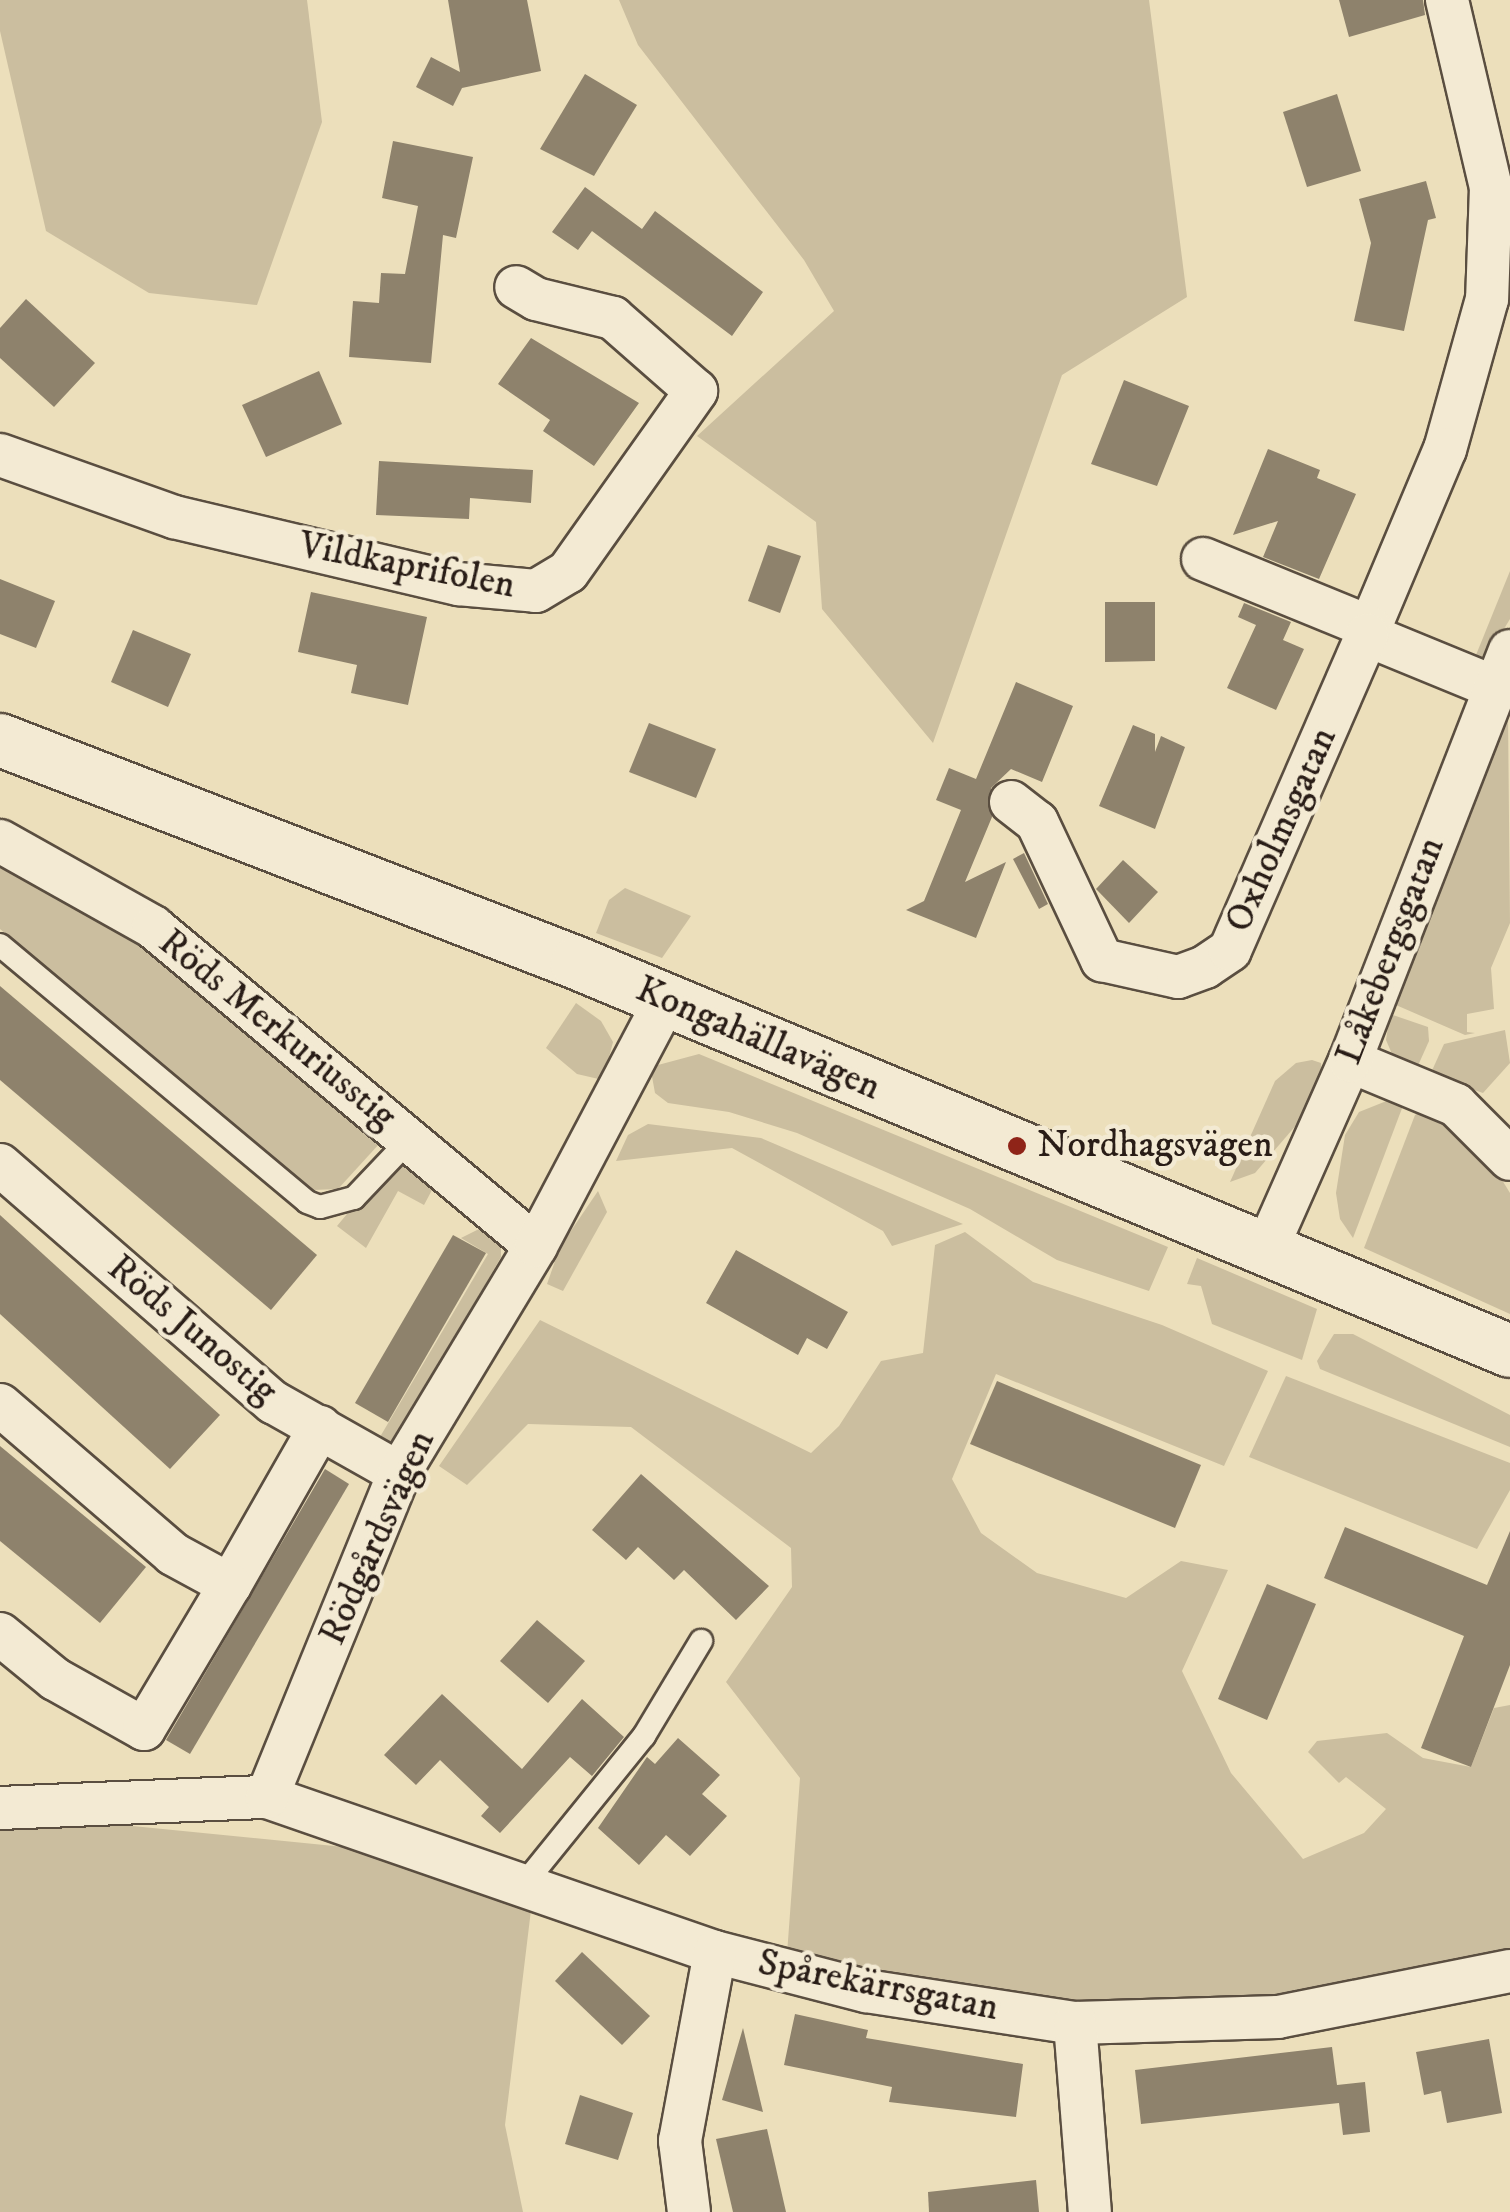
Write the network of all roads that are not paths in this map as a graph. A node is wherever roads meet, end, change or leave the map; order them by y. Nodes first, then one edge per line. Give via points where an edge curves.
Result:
1 (1447, 0) edge
2 (516, 286) dead end
3 (0, 455) edge
4 (1203, 558) dead end
5 (1368, 631) junction
6 (1502, 669) edge
7 (0, 740) edge
8 (1012, 802) dead end
9 (0, 840) edge
10 (0, 945) edge
11 (665, 1001) junction
12 (1350, 1061) junction
13 (410, 1138) junction
14 (1510, 1159) edge
15 (0, 1165) edge
16 (536, 1246) junction
17 (1267, 1248) junction
18 (1510, 1351) edge
19 (0, 1405) edge
20 (320, 1427) junction
21 (400, 1472) junction
22 (230, 1585) junction
23 (0, 1634) edge
24 (701, 1641) dead end
25 (267, 1797) junction
26 (0, 1808) edge
27 (524, 1884) junction
28 (715, 1952) junction
29 (1510, 1971) edge
30 (1076, 2024) junction
31 (689, 2212) edge
32 (1090, 2212) edge

1 - 5 street, Oxholmsgatan via 1492,187 1487,298 1445,449
2 - 3 street, Vildkaprifolen via 536,299 613,318 696,391 568,572 536,591 458,584 174,518
4 - 5 street
5 - 6 street
5 - 8 street, Oxholmsgatan via 1230,950 1205,967 1178,978 1102,960 1037,822
6 - 12 street, Låkebergsgatan
7 - 11 street, Kongahällavägen
9 - 13 street, Röds Merkuriusstig via 153,927
10 - 13 lane via 307,1202 320,1207 354,1198
11 - 16 street, Rödgårdsvägen
11 - 17 street, Kongahällavägen
12 - 14 street via 1456,1105
12 - 17 street, Låkebergsgatan
13 - 16 street, Röds Merkuriusstig
15 - 20 street, Röds Junostig via 273,1402
16 - 21 street, Rödgårdsvägen
17 - 18 street, Kongahällavägen
19 - 22 street via 173,1554
20 - 21 street, Röds Junostig
20 - 22 street
21 - 25 street, Rödgårdsvägen
22 - 23 street via 144,1730 55,1678
24 - 27 lane via 634,1750
25 - 26 street
25 - 27 street, Spårekärrsgatan
27 - 28 street, Spårekärrsgatan
28 - 30 street, Spårekärrsgatan via 866,1991
28 - 31 street via 680,2140
29 - 30 street, Spårekärrsgatan via 1278,2017
30 - 32 street

